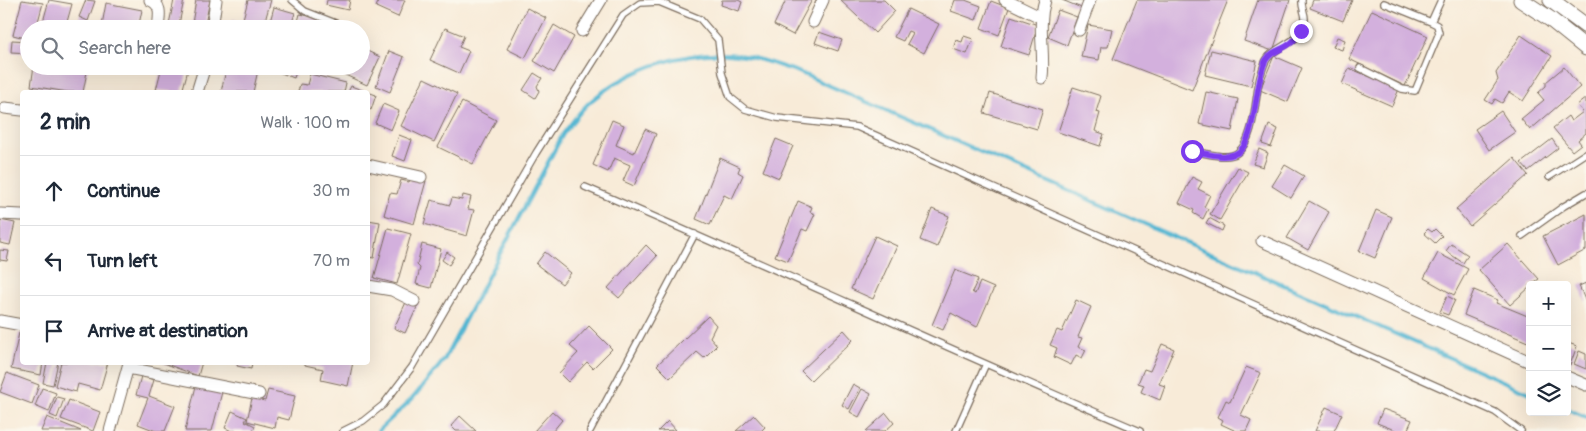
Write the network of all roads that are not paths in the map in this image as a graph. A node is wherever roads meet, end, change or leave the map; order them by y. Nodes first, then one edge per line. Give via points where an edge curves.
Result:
1 (150, 0) edge
2 (216, 0) edge
3 (292, 0) edge
4 (601, 0) edge
5 (823, 0) edge
6 (1005, 0) edge
7 (1045, 0) edge
8 (1090, 0) edge
9 (1302, 0) edge
10 (1441, 0) edge
11 (1521, 0) edge
12 (1550, 0) edge
13 (1384, 3) dead end
14 (1040, 16) junction
15 (158, 20) edge
16 (213, 20) edge
17 (328, 20) edge
18 (814, 22) dead end
19 (1431, 22) junction
20 (1586, 26) edge
21 (1079, 30) dead end
22 (582, 31) dead end
23 (1586, 48) edge
24 (1360, 68) dead end
25 (201, 75) edge
26 (1042, 78) dead end
27 (197, 90) edge
28 (5, 108) dead end
29 (20, 110) edge
30 (1192, 151) dead end
31 (1586, 153) edge
32 (370, 166) edge
33 (1549, 177) dead end
34 (420, 178) dead end
35 (584, 187) dead end
36 (1586, 193) edge
37 (0, 214) edge
38 (20, 215) edge
39 (695, 234) junction
40 (1522, 236) dead end
41 (1262, 241) dead end
42 (370, 286) edge
43 (414, 301) dead end
44 (0, 321) edge
45 (20, 325) edge
46 (1526, 360) edge
47 (128, 365) edge
48 (986, 366) junction
49 (1571, 379) edge
50 (1586, 385) edge
51 (259, 394) dead end
52 (110, 431) edge
53 (343, 431) edge
54 (590, 431) edge
55 (956, 431) edge
56 (1140, 431) edge
57 (1521, 431) edge

1 - 15 street via 157,4
2 - 16 street
3 - 17 lane via 305,11
4 - 22 street
5 - 18 street
6 - 14 street
7 - 14 street
8 - 21 street
9 - 30 lane via 1305,19 1301,31 1292,43 1266,60 1243,148 1236,154 1224,156
10 - 19 lane
11 - 23 main road
12 - 20 main road
13 - 19 lane
14 - 26 street via 1044,57
19 - 24 lane via 1437,25 1439,33 1415,91 1402,89
25 - 27 street
28 - 29 street
31 - 33 lane
32 - 34 street
35 - 39 lane
36 - 40 lane
37 - 38 street
39 - 48 lane
39 - 54 lane
41 - 46 street
42 - 43 street via 392,290
44 - 45 street
47 - 51 street
47 - 52 street
48 - 55 lane
48 - 56 lane
49 - 50 street
53 - 57 lane via 384,405 412,367 536,153 623,15 640,3 659,2 700,19 718,40 722,73 730,97 745,109 777,118 857,127 1495,412

